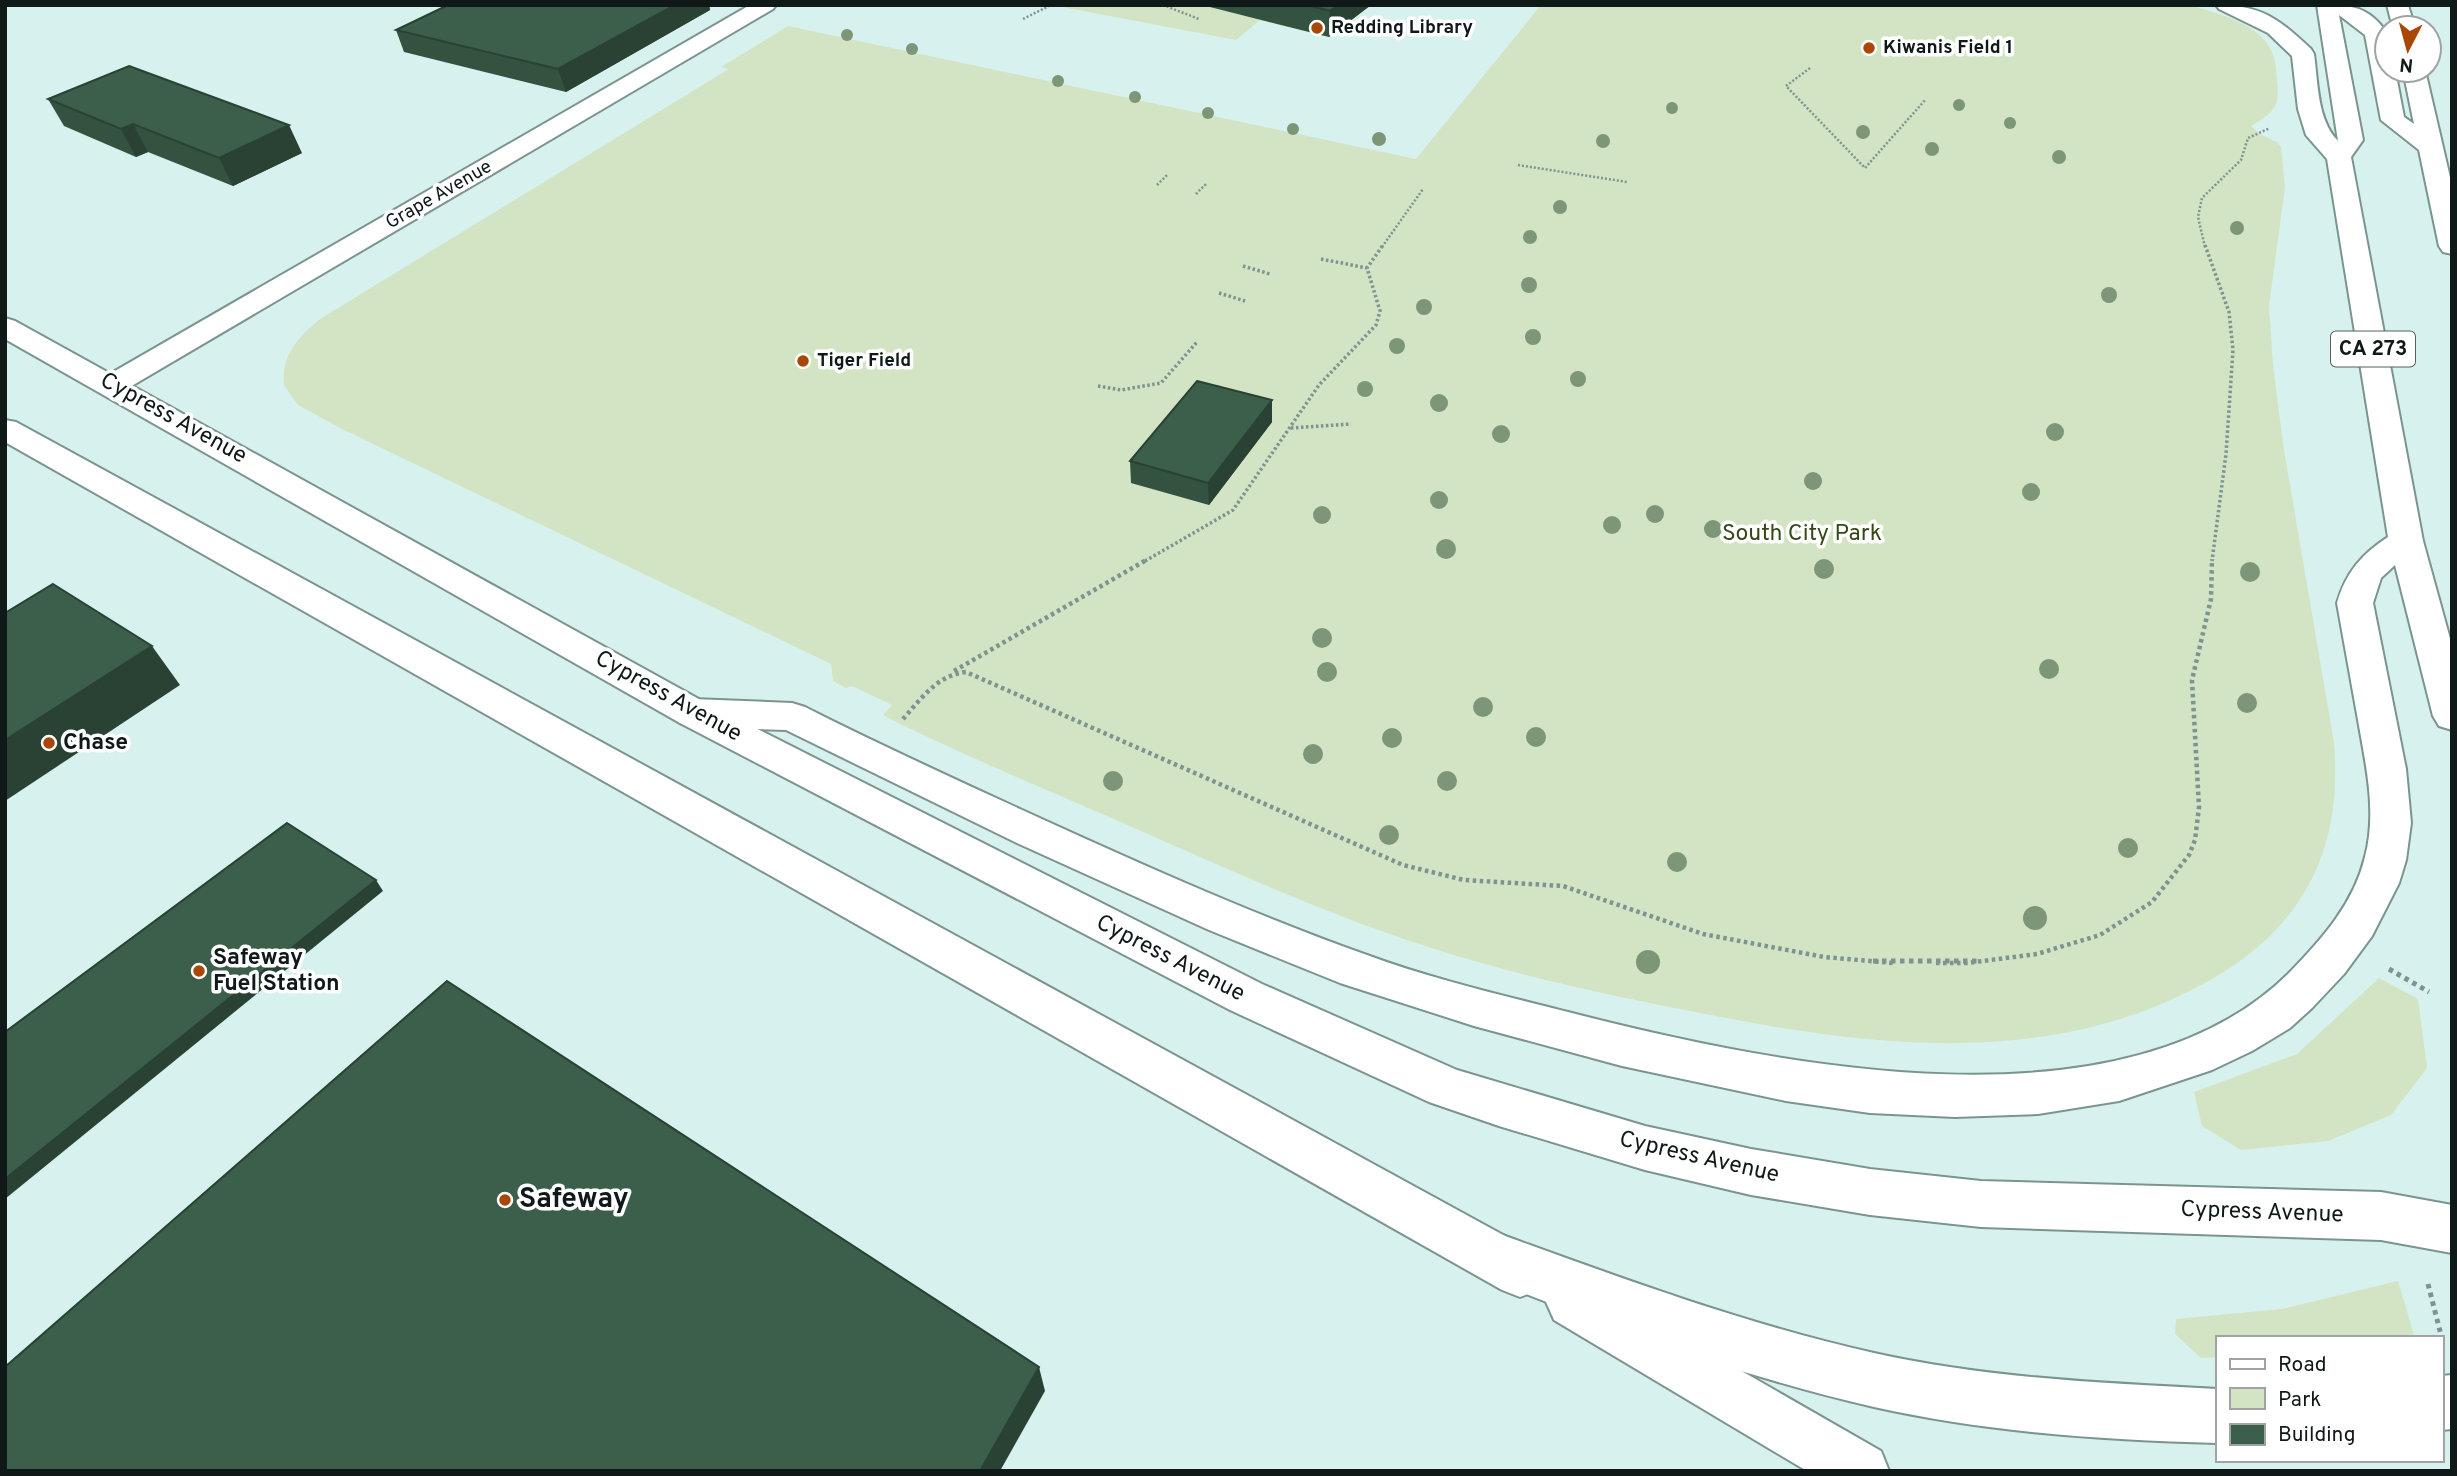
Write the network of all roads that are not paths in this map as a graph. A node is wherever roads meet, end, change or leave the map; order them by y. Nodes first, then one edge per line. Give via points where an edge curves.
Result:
1 (766, 5) edge
2 (2226, 5) edge
3 (2327, 5) edge
4 (2339, 5) edge
5 (2417, 84) edge
6 (2431, 147) junction
7 (2339, 157) junction
8 (2452, 246) edge
9 (5, 327) edge
10 (112, 385) junction
11 (5, 429) edge
12 (2406, 541) junction
13 (694, 713) junction
14 (2452, 716) edge
15 (2452, 1229) edge
16 (1494, 1256) junction
17 (2216, 1416) edge
18 (1861, 1471) edge

1 - 10 main road, Grape Avenue
2 - 7 main road via 2276,28 2303,54 2318,135
3 - 7 main road, CA 273 via 2351,140
4 - 6 main road via 2376,33 2393,120
5 - 6 main road
6 - 8 main road
7 - 12 main road, CA 273
9 - 10 main road, Cypress Avenue
10 - 13 main road, Cypress Avenue
11 - 16 main road
12 - 13 main road via 2372,563 2360,582 2355,603 2391,792 2390,839 2376,887 2360,920 2336,954 2282,1009 2236,1039 2174,1065 2123,1079 2037,1092 1904,1094 1797,1083 1625,1048 1484,1010 1361,972 1230,922 792,717
12 - 14 main road, CA 273
13 - 15 main road, Cypress Avenue via 1246,997 1409,1072 1549,1120 1751,1172 1870,1192 1981,1204 2381,1216
16 - 17 main road via 1716,1336 1929,1391 2030,1405
16 - 18 main road

